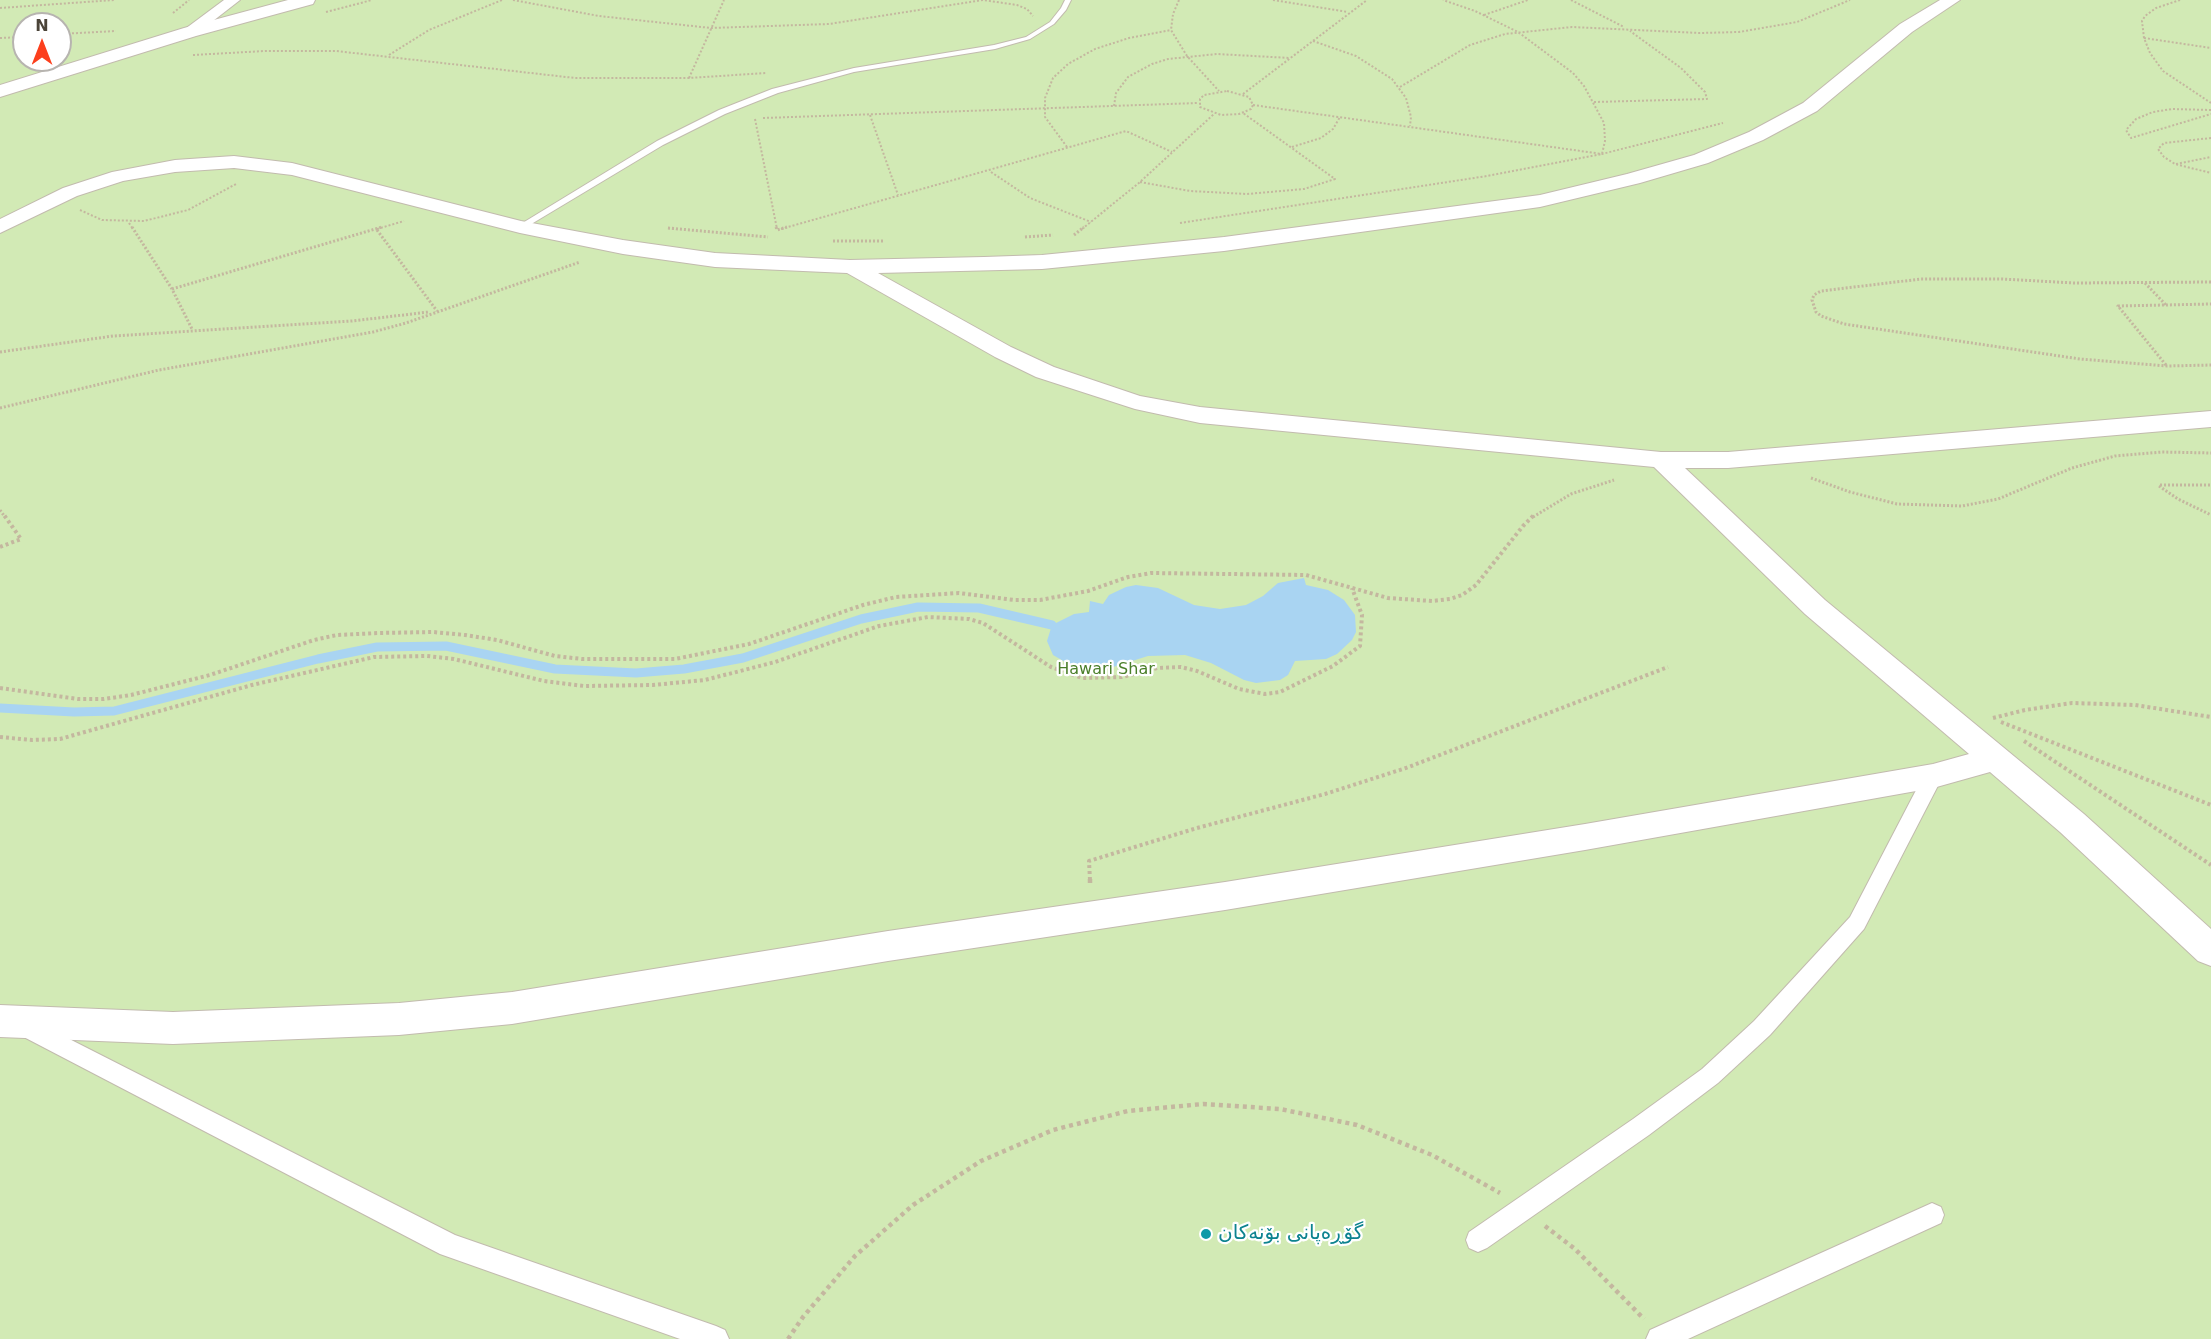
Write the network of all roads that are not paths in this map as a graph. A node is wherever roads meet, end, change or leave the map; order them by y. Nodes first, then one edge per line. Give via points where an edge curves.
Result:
1 (233, 0) edge
2 (307, 0) edge
3 (1068, 0) edge
4 (1952, 0) edge
5 (190, 32) junction
6 (0, 91) edge
7 (0, 227) edge
8 (520, 228) junction
9 (850, 267) junction
10 (2211, 419) edge
11 (1661, 460) junction
12 (1995, 759) junction
13 (1933, 776) junction
14 (2211, 951) edge
15 (9, 1022) edge
16 (1932, 1215) dead end
17 (1478, 1240) dead end
18 (1653, 1331) edge
19 (716, 1339) edge

1 - 5 street
2 - 5 street
3 - 8 lane via 1052,23 1028,38 854,70 775,91 722,112 660,142
4 - 9 street via 1906,28 1824,98 1781,124 1701,159 1583,192 1466,213 1146,252 1042,262
5 - 6 street
7 - 8 street via 64,195 119,176 157,168 234,162 324,177
8 - 9 street via 715,260
9 - 11 street via 1045,372 1135,402 1200,415
10 - 11 street via 1790,456
11 - 12 street via 1815,607
12 - 13 street
12 - 14 street via 2072,823
13 - 15 street via 1562,841 512,1008 399,1020 173,1028
13 - 17 street via 1857,923 1762,1028 1710,1076
15 - 19 street via 449,1245
16 - 18 street

